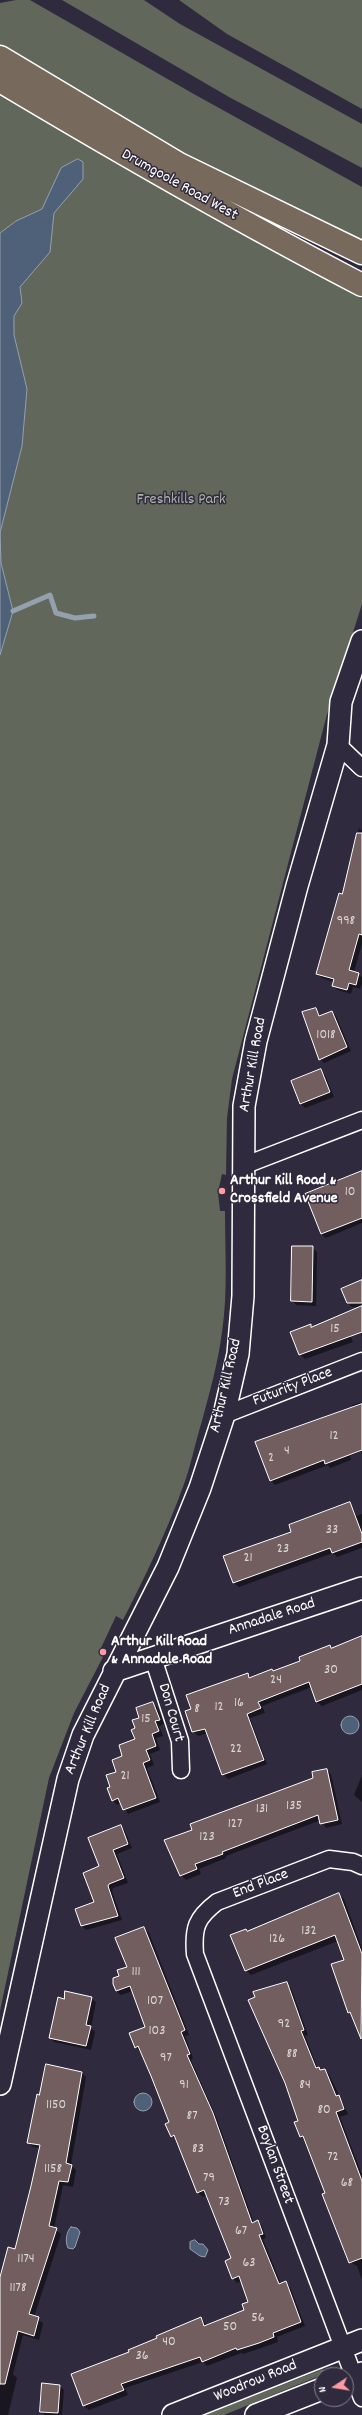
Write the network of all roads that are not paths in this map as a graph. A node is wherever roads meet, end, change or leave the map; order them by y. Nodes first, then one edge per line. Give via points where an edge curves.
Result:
1 (0, 57) edge
2 (0, 81) edge
3 (362, 253) edge
4 (362, 285) edge
5 (362, 641) edge
6 (338, 745) junction
7 (362, 768) edge
8 (362, 1120) edge
9 (243, 1166) junction
10 (362, 1361) edge
11 (224, 1415) junction
12 (362, 1588) edge
13 (153, 1658) junction
14 (114, 1671) junction
15 (181, 1770) dead end
16 (362, 1866) edge
17 (195, 1954) joint
18 (0, 2084) edge
19 (362, 2340) edge
20 (342, 2348) junction
21 (350, 2367) edge
22 (354, 2376) edge
23 (314, 2392) edge
24 (362, 2398) edge
25 (173, 2415) edge
26 (256, 2415) edge

1 - 3 main road, Drumgoole Road West via 179,164
2 - 4 main road, Drumgoole Road West via 128,158
5 - 6 street, Arthur Kill Road via 341,702
6 - 7 street
6 - 9 street, Arthur Kill Road via 256,1041 244,1106
8 - 9 street
9 - 11 street, Arthur Kill Road via 243,1296 238,1354
10 - 11 street, Futurity Place
11 - 14 street, Arthur Kill Road via 200,1488 168,1568
12 - 13 street, Annadale Road
13 - 14 street, Annadale Road
13 - 15 street, Don Court via 180,1741
14 - 18 street, Arthur Kill Road via 83,1735 68,1779
16 - 17 street, End Place via 353,1862 329,1860 217,1902 205,1911 196,1924
17 - 20 street, Boylan Street
19 - 20 street, Woodrow Road
20 - 21 street, Boylan Street
20 - 25 street, Woodrow Road
22 - 24 street, Boylan Street
23 - 26 street, Woodrow Road

